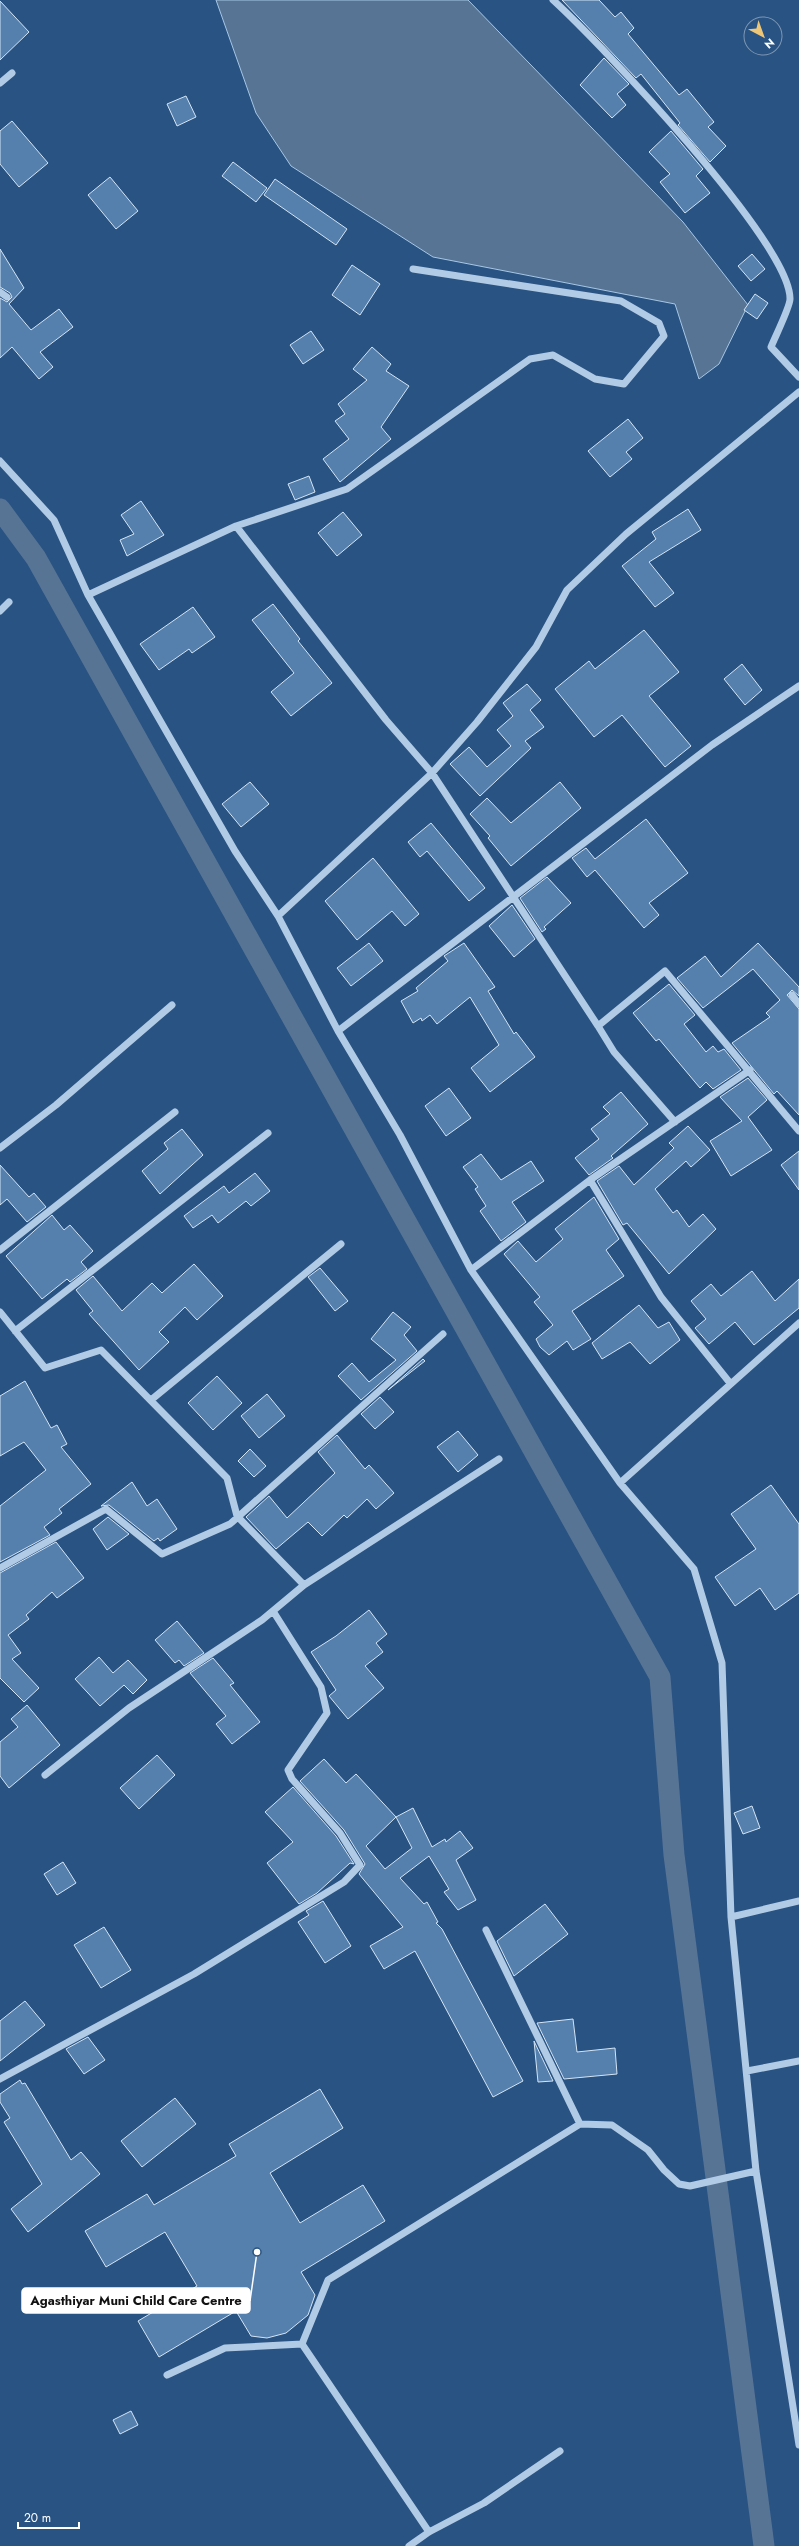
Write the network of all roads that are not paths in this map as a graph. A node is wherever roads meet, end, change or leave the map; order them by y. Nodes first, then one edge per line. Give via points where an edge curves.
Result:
1 (552, 0) edge
2 (12, 73) dead end
3 (0, 83) edge
4 (413, 269) dead end
5 (0, 292) edge
6 (7, 297) dead end
7 (799, 377) edge
8 (799, 392) edge
9 (0, 461) edge
10 (236, 526) junction
11 (88, 595) junction
12 (9, 602) dead end
13 (0, 611) edge
14 (799, 686) edge
15 (432, 773) junction
16 (513, 897) junction
17 (278, 916) junction
18 (792, 995) dead end
19 (799, 1004) edge
20 (172, 1005) dead end
21 (598, 1026) junction
22 (338, 1031) junction
23 (750, 1070) junction
24 (175, 1112) dead end
25 (675, 1122) junction
26 (799, 1131) edge
27 (268, 1133) dead end
28 (0, 1148) edge
29 (590, 1180) junction
30 (341, 1244) dead end
31 (0, 1250) edge
32 (471, 1270) junction
33 (0, 1312) edge
34 (799, 1323) edge
35 (15, 1331) junction
36 (443, 1334) dead end
37 (730, 1382) junction
38 (151, 1400) junction
39 (498, 1459) dead end
40 (620, 1483) junction
41 (237, 1516) junction
42 (0, 1568) edge
43 (304, 1585) junction
44 (273, 1611) junction
45 (45, 1775) dead end
46 (799, 1901) edge
47 (731, 1917) junction
48 (486, 1930) dead end
49 (799, 2061) edge
50 (746, 2071) junction
51 (0, 2079) edge
52 (580, 2124) junction
53 (756, 2171) junction
54 (302, 2344) junction
55 (167, 2375) dead end
56 (799, 2444) edge
57 (560, 2451) dead end
58 (429, 2532) junction
59 (409, 2546) edge

1 - 7 street via 660,111 759,231 781,271 790,299 771,347
2 - 3 street
4 - 10 street via 621,301 659,323 664,336 624,384 595,379 553,355 530,359 347,489
5 - 6 street
8 - 15 street via 626,534 567,590 536,646 477,722
9 - 11 street via 54,520
10 - 11 street
10 - 15 street via 386,720
11 - 17 street via 235,851
12 - 13 street
14 - 16 street via 712,745
15 - 16 street
15 - 17 street
16 - 21 street
16 - 22 street
17 - 22 street
18 - 19 street
20 - 28 street via 56,1105
21 - 23 street via 665,971
21 - 25 street via 614,1052
22 - 32 street via 400,1135
23 - 25 street
23 - 26 street
24 - 31 street
25 - 29 street
27 - 35 street
29 - 32 street
29 - 37 street via 661,1297
30 - 38 street
32 - 40 street
33 - 35 street
34 - 37 street
35 - 38 street via 45,1368 101,1350
36 - 41 street
37 - 40 street
38 - 41 street via 226,1478
39 - 43 street
40 - 47 street via 694,1569 722,1663
41 - 42 street via 230,1524 162,1554 106,1509
41 - 43 street
43 - 44 street
44 - 45 street via 129,1708
44 - 51 street via 321,1687 327,1713 288,1770 292,1780 340,1833 360,1865 344,1882 194,1974
46 - 47 street
47 - 50 street
48 - 52 street
49 - 50 street
50 - 53 street
52 - 53 street via 612,2125 648,2150 679,2184 690,2186
52 - 54 street via 328,2280
53 - 56 street
54 - 55 street via 225,2348
54 - 58 street
57 - 58 street via 484,2503
58 - 59 street

